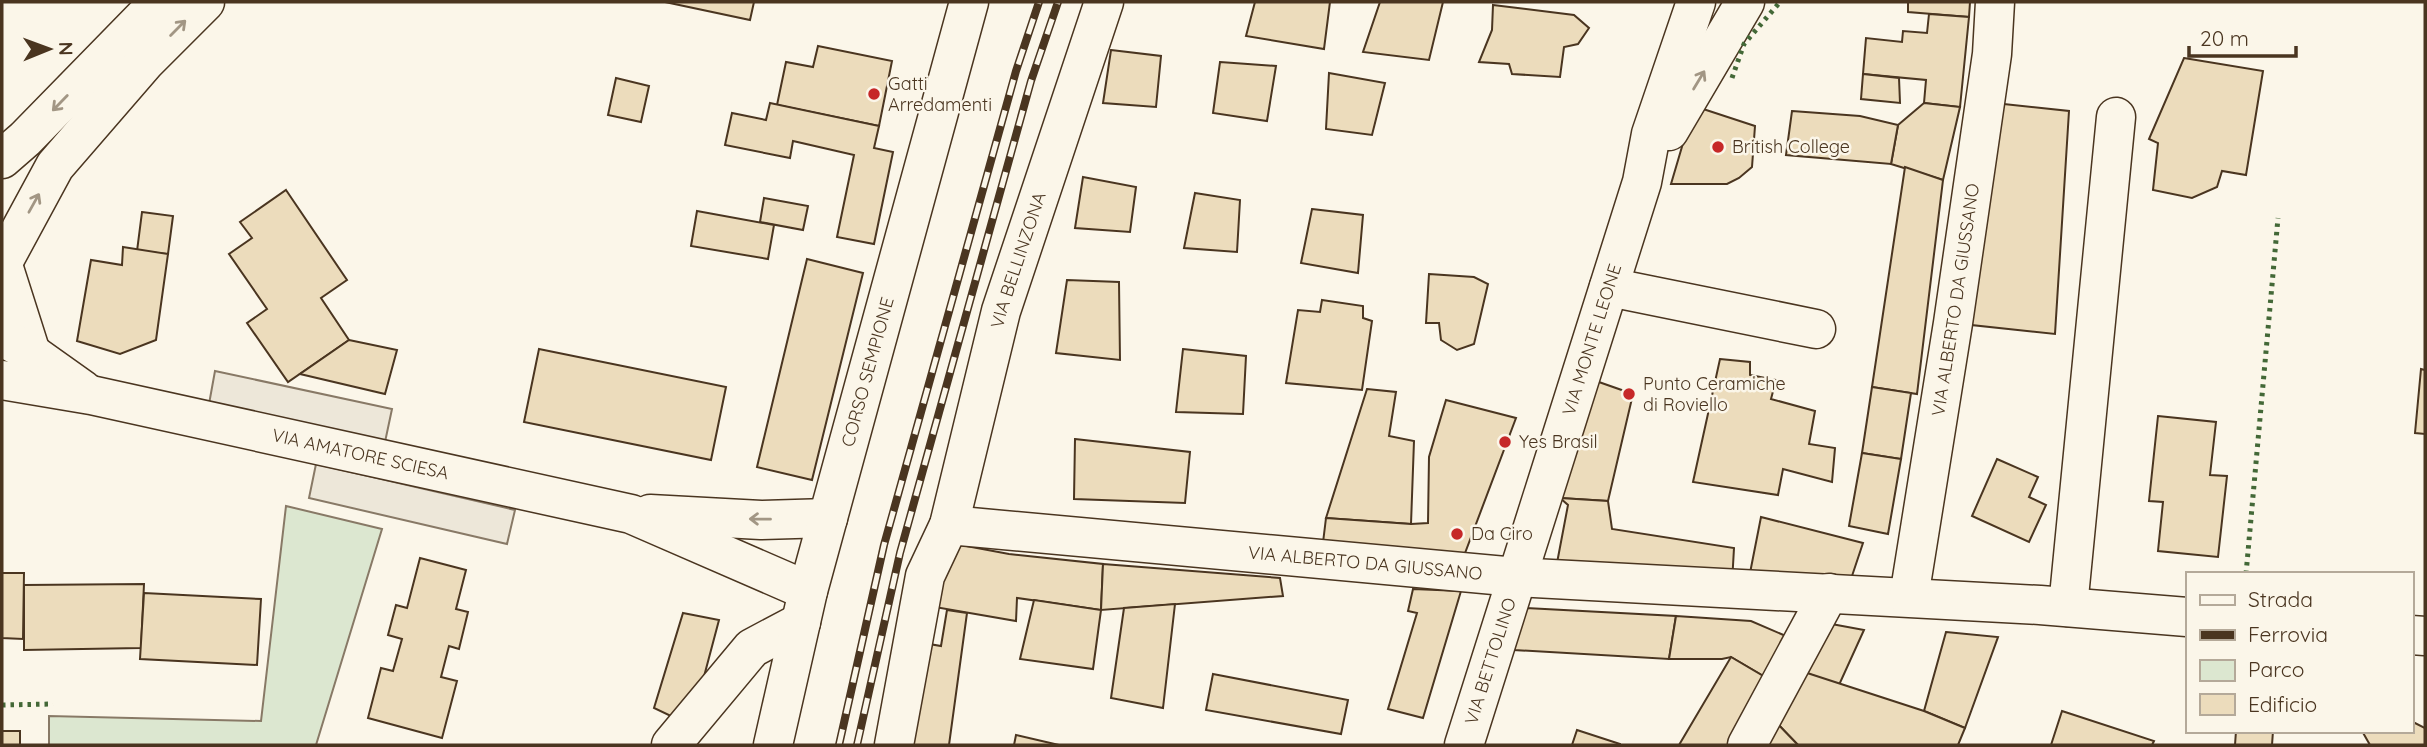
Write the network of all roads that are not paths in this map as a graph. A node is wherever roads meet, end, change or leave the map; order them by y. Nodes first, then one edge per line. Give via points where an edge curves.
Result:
1 (159, 2) edge
2 (205, 2) edge
3 (969, 2) edge
4 (1104, 2) edge
5 (1696, 2) edge
6 (1745, 2) edge
7 (1995, 2) edge
8 (2116, 117) dead end
9 (2, 159) edge
10 (1642, 182) junction
11 (2, 263) edge
12 (1609, 287) junction
13 (1816, 329) dead end
14 (16, 345) edge
15 (2, 380) edge
16 (91, 395) junction
17 (631, 514) junction
18 (828, 518) junction
19 (949, 525) junction
20 (1516, 577) junction
21 (1829, 593) junction
22 (1909, 597) junction
23 (804, 606) junction
24 (2068, 607) junction
25 (2186, 617) edge
26 (671, 745) edge
27 (773, 745) edge
28 (894, 745) edge
29 (1464, 745) edge
30 (1747, 745) edge

1 -> 9 street
11 -> 2 street, VIA AMATORE SCIESA via 55,166 145,62
3 - 18 street, CORSO SEMPIONE
4 - 19 street, VIA BELLINZONA via 1001,311
5 - 10 street, VIA MONTE LEONE via 1651,134
10 -> 6 street, VIA MONTE LEONE
7 - 22 street, VIA ALBERTO DA GIUSSANO via 1992,54 1950,348
8 - 24 street
10 - 12 street, VIA MONTE LEONE
11 - 14 street, VIA AMATORE SCIESA
12 - 13 street
12 - 20 street, VIA MONTE LEONE
14 - 16 street, VIA AMATORE SCIESA
15 - 16 street, VIA AMATORE SCIESA
16 - 17 street, VIA AMATORE SCIESA
18 -> 17 street, VIA AMATORE SCIESA
17 - 23 street, VIA AMATORE SCIESA
18 - 23 street, CORSO SEMPIONE
19 - 20 street, VIA ALBERTO DA GIUSSANO
19 - 28 street, VIA BELLINZONA via 925,576
20 - 21 street, VIA ALBERTO DA GIUSSANO
20 - 29 street, VIA BETTOLINO
21 - 22 street, VIA ALBERTO DA GIUSSANO
21 - 30 street
22 - 24 street, VIA ALBERTO DA GIUSSANO
23 - 26 street via 752,648
23 - 27 street, CORSO SEMPIONE
24 - 25 street, VIA ALBERTO DA GIUSSANO

